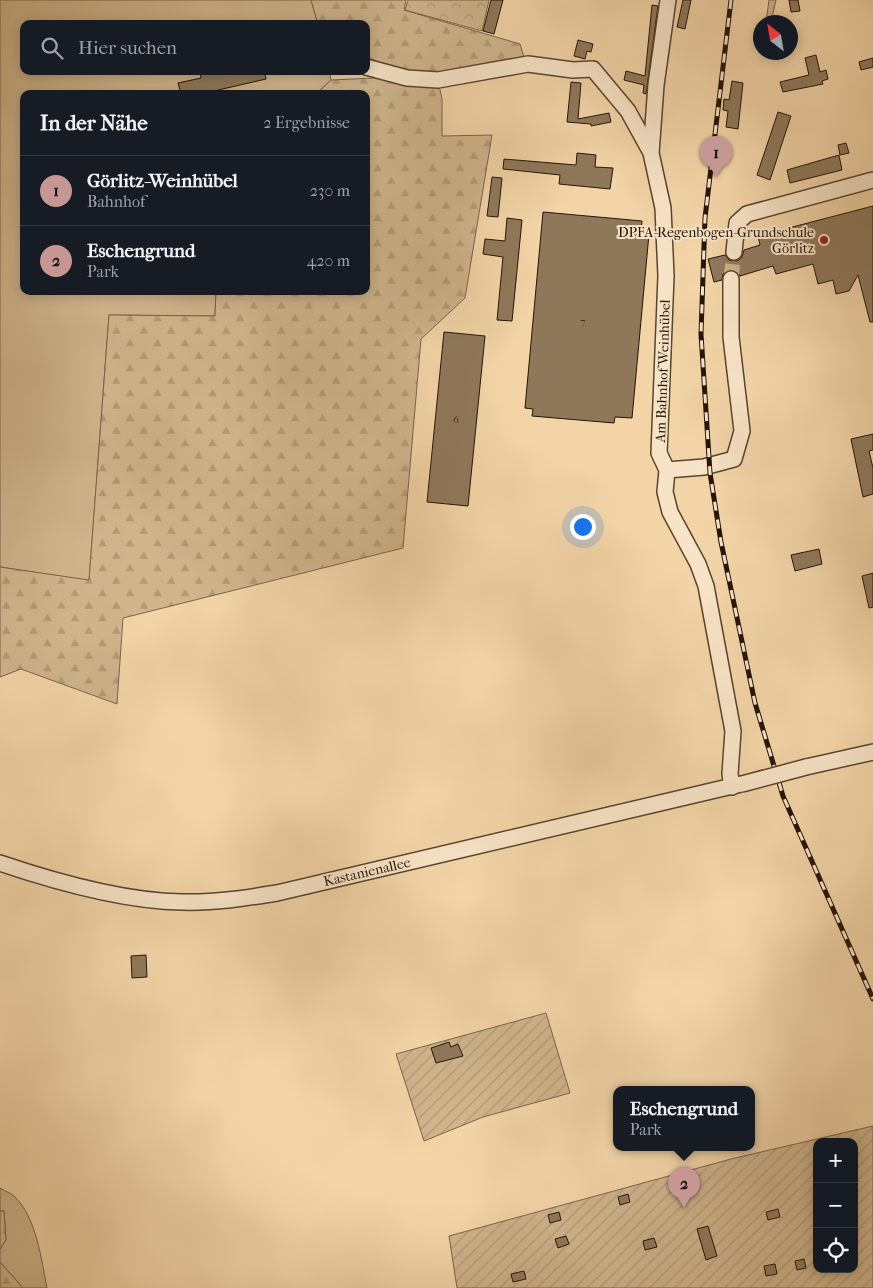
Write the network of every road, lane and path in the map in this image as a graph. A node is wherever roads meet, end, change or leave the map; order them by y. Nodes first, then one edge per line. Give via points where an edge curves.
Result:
1 (668, 0) edge
2 (370, 68) edge
3 (651, 153) junction
4 (873, 180) edge
5 (734, 252) tunnel mouth
6 (731, 279) tunnel mouth
7 (667, 470) junction
8 (873, 752) edge
9 (737, 785) junction
10 (0, 863) edge

1 - 3 street, Am Bahnhof Weinhübel via 657,76
2 - 3 street, Am Bahnhof Weinhübel via 407,78 438,80 528,64 572,70 593,69 632,117
3 - 7 street, Am Bahnhof Weinhübel via 663,208 666,276 659,453
4 - 5 street via 747,214 737,223
6 - 7 street via 730,337 742,431 734,460
7 - 9 street, Am Bahnhof Weinhübel via 665,492 670,512 706,586 733,731 730,774
8 - 9 street, Kastanienallee, bridge
9 - 10 street, Kastanienallee via 277,893 234,899 152,900 79,886

